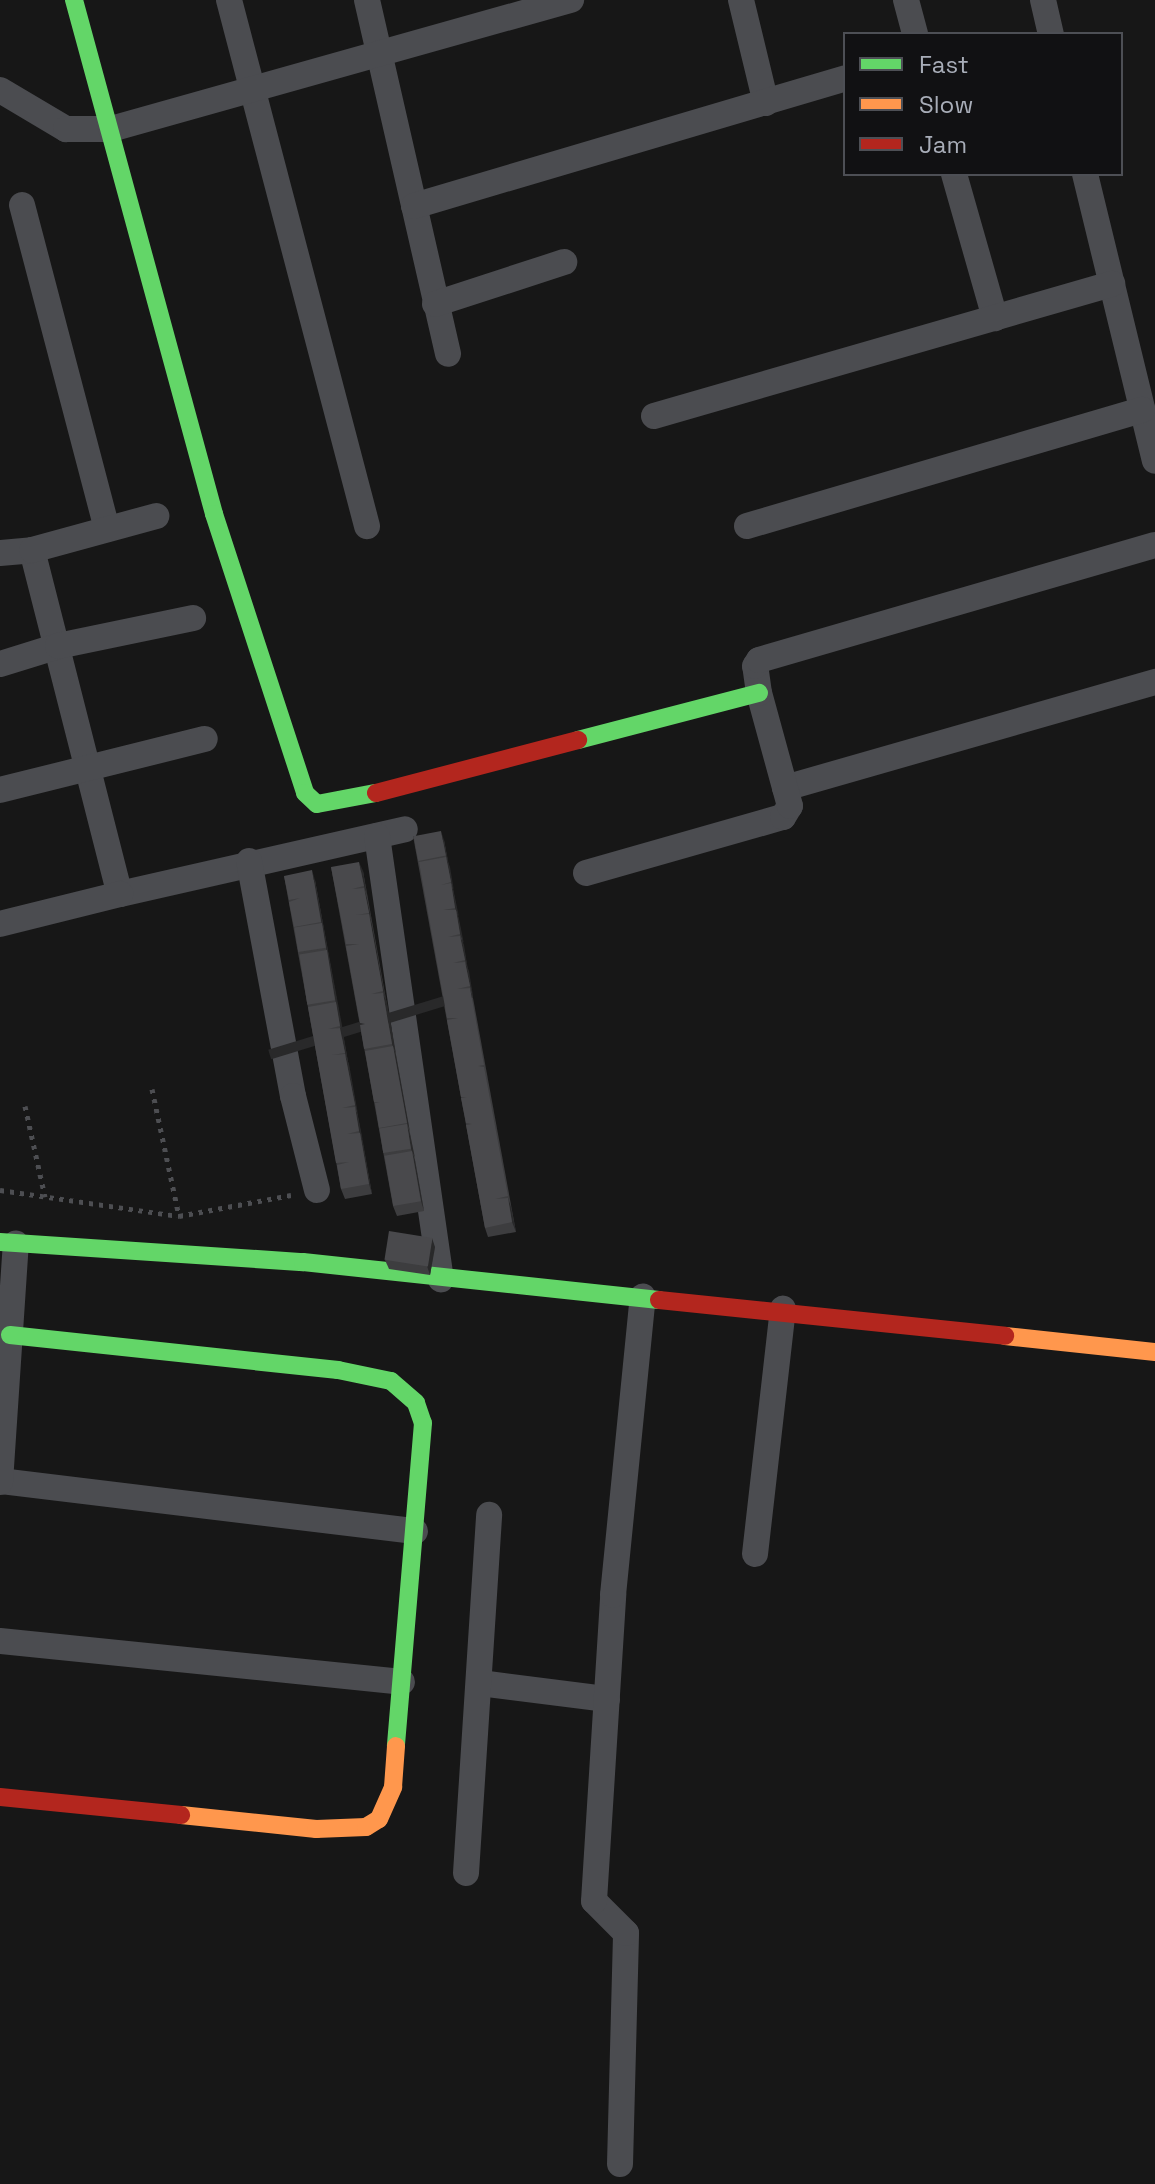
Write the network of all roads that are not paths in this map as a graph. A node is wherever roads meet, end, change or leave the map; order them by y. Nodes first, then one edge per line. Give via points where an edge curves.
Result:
1 (74, 0) edge
2 (229, 0) edge
3 (367, 0) edge
4 (571, 0) edge
5 (741, 0) edge
6 (906, 0) edge
7 (1043, 0) edge
8 (914, 32) edge
9 (1051, 32) edge
10 (378, 54) junction
11 (843, 79) edge
12 (0, 90) edge
13 (255, 90) junction
14 (766, 103) junction
15 (111, 129) junction
16 (955, 176) edge
17 (1085, 176) edge
18 (22, 205) dead end
19 (414, 206) junction
20 (564, 262) dead end
21 (1112, 284) junction
22 (435, 304) junction
23 (995, 318) junction
24 (448, 354) dead end
25 (1142, 410) junction
26 (654, 416) dead end
27 (1155, 461) edge
28 (156, 516) dead end
29 (367, 526) dead end
30 (747, 526) dead end
31 (107, 529) junction
32 (1155, 545) edge
33 (32, 550) junction
34 (0, 553) edge
35 (193, 618) dead end
36 (58, 646) junction
37 (0, 664) edge
38 (1155, 682) edge
39 (759, 693) junction
40 (205, 739) dead end
41 (91, 766) junction
42 (785, 788) junction
43 (0, 790) edge
44 (405, 829) dead end
45 (377, 836) junction
46 (249, 861) junction
47 (586, 873) dead end
48 (120, 894) junction
49 (0, 924) edge
50 (317, 1190) road end
51 (8, 1243) edge
52 (441, 1279) junction
53 (643, 1297) junction
54 (783, 1309) junction
55 (10, 1335) junction
56 (1155, 1352) edge
57 (0, 1482) edge
58 (489, 1515) dead end
59 (415, 1531) junction
60 (755, 1554) dead end
61 (0, 1641) edge
62 (402, 1682) junction
63 (480, 1683) junction
64 (607, 1699) junction
65 (0, 1797) edge
66 (466, 1873) dead end
67 (620, 2164) dead end

1 - 15 street
2 - 13 street
3 - 10 street
4 - 10 street
5 - 14 street
6 - 8 street
7 - 9 street
10 - 13 street
10 - 19 street
11 - 14 street
12 - 15 street via 66,129
13 - 15 street
13 - 29 street
14 - 19 street
15 - 39 street via 214,514 305,793 317,804
16 - 23 street
17 - 21 street
18 - 31 street
19 - 22 street
20 - 22 street
21 - 23 street
21 - 25 street
22 - 24 street
23 - 26 street
25 - 27 street
25 - 30 street
28 - 31 street
31 - 33 street
32 - 39 street via 759,660
33 - 34 street
33 - 36 street
35 - 36 street
36 - 37 street
36 - 41 street
38 - 42 street
39 - 42 street
40 - 41 street
41 - 43 street
41 - 48 street
42 - 47 street via 790,806 783,817
44 - 45 street
45 - 46 street
45 - 52 street
46 - 48 street
46 - 50 street via 293,1096
48 - 49 street
51 - 52 street via 303,1262
51 - 55 street
52 - 53 street
53 - 54 street
53 - 64 street
54 - 56 street
54 - 60 street
55 - 57 street
55 - 59 street via 338,1370 391,1381 416,1403 423,1423
57 - 59 street
58 - 63 street
59 - 62 street
61 - 62 street
62 - 65 street via 389,1803 366,1827 316,1829
63 - 64 street
63 - 66 street
64 - 67 street via 594,1901 626,1933

